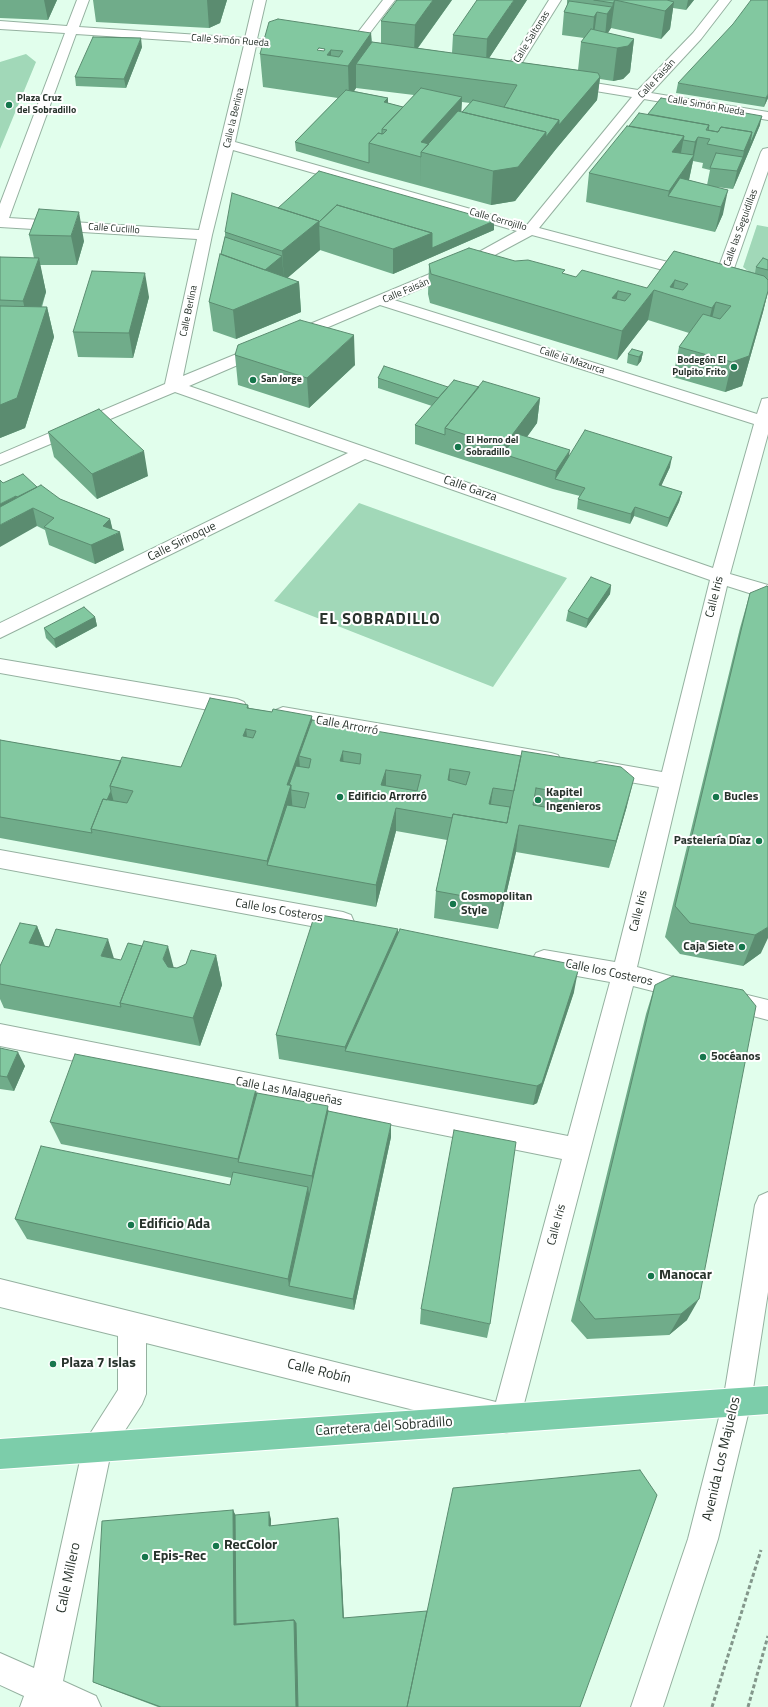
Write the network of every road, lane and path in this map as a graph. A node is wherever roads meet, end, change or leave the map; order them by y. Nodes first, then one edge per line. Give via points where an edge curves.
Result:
1 (83, 0) edge
2 (260, 0) edge
3 (389, 0) edge
4 (555, 0) edge
5 (725, 0) edge
6 (0, 25) edge
7 (70, 31) junction
8 (251, 42) junction
9 (348, 53) junction
10 (363, 55) edge
11 (494, 72) edge
12 (509, 74) junction
13 (525, 77) edge
14 (556, 81) edge
15 (642, 94) junction
16 (768, 116) edge
17 (228, 144) junction
18 (768, 152) edge
19 (0, 222) edge
20 (530, 230) junction
21 (205, 235) junction
22 (722, 280) junction
23 (738, 285) edge
24 (382, 301) junction
25 (173, 386) junction
26 (765, 412) edge
27 (365, 452) junction
28 (0, 460) edge
29 (720, 577) junction
30 (768, 592) edge
31 (0, 631) edge
32 (0, 666) edge
33 (670, 781) junction
34 (0, 859) edge
35 (366, 927) edge
36 (522, 956) edge
37 (624, 974) junction
38 (768, 1010) edge
39 (0, 1035) edge
40 (577, 1150) junction
41 (768, 1205) edge
42 (0, 1293) edge
43 (132, 1326) junction
44 (768, 1400) edge
45 (737, 1402) junction
46 (506, 1418) junction
47 (98, 1447) junction
48 (0, 1454) edge
49 (760, 1550) dead end
50 (768, 1636) edge
51 (0, 1669) edge
52 (40, 1698) edge
53 (85, 1707) edge
54 (647, 1707) edge
55 (712, 1707) edge
56 (748, 1707) edge

1 - 7 street
2 - 8 street, Calle la Berlina
3 - 9 street
4 - 12 street, Calle Saltonas
5 - 15 street, Calle Faisán via 697,36
6 - 7 street, Calle Simón Rueda
7 - 8 street, Calle Simón Rueda
7 - 19 street
8 - 9 street, Calle Simón Rueda
8 - 17 street, Calle la Berlina
9 - 10 street, Calle Simón Rueda
11 - 12 street
12 - 13 street
14 - 15 street, Calle Simón Rueda
15 - 16 street, Calle Simón Rueda
15 - 20 street, Calle Faisán
17 - 20 street, Calle Cerrojillo
17 - 21 street, Calle la Berlina
18 - 22 street, Calle las Seguidillas
19 - 21 street, Calle Cuclillo
20 - 22 street, Calle Cerrojillo
20 - 24 street, Calle Faisán via 473,261
21 - 25 street, Calle Berlina
22 - 23 street, Calle Cerrojillo
24 - 25 street, Calle Faisán
24 - 26 street, Calle la Mazurca
25 - 27 street, Calle Garza
25 - 28 street, Calle Faisán
26 - 29 street, Calle Iris
27 - 29 street, Calle Garza
27 - 31 street, Calle Sirinoque
29 - 30 street, Calle Garza
29 - 33 street, Calle Iris
32 - 33 street, Calle Arrorró
33 - 37 street, Calle Iris
34 - 35 street, Calle los Costeros
36 - 37 street, Calle los Costeros
37 - 38 street, Calle los Costeros
37 - 40 street, Calle Iris
39 - 40 street, Calle Las Malagueñas
40 - 46 street, Calle Iris
41 - 45 street, Avenida Los Majuelos
42 - 43 street, Calle Robín
43 - 46 street, Calle Robín
43 - 47 street via 132,1394
44 - 45 main road, Carretera del Sobradillo
45 - 46 main road, Carretera del Sobradillo
45 - 54 street, Avenida Los Majuelos via 703,1539
46 - 47 main road, Carretera del Sobradillo
47 - 48 main road, Carretera del Sobradillo
47 - 52 street, Calle Millero
49 - 55 path
50 - 56 path
51 - 52 street
52 - 53 street

